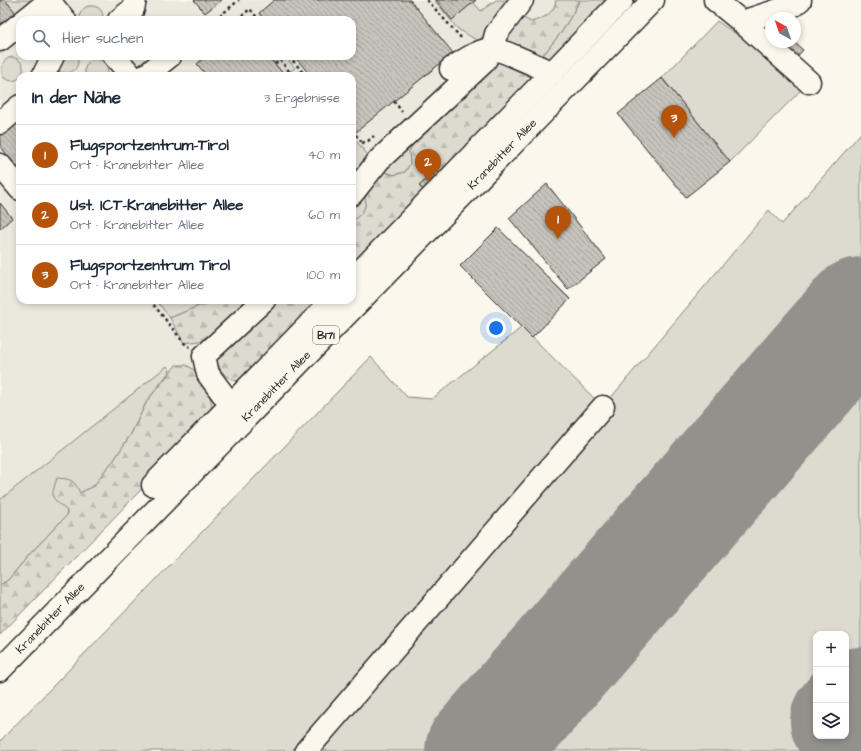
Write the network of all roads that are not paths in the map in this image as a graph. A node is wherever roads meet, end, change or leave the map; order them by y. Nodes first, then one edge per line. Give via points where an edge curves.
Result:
1 (48, 0) edge
2 (135, 0) edge
3 (522, 0) edge
4 (622, 0) edge
5 (653, 0) edge
6 (800, 0) edge
7 (724, 3) edge
8 (30, 16) edge
9 (62, 16) edge
10 (124, 16) edge
11 (742, 22) junction
12 (16, 27) edge
13 (0, 40) edge
14 (484, 51) junction
15 (51, 60) edge
16 (118, 60) edge
17 (177, 60) edge
18 (451, 69) dead end
19 (45, 72) edge
20 (128, 72) edge
21 (153, 72) edge
22 (552, 73) junction
23 (809, 82) dead end
24 (0, 165) edge
25 (16, 183) edge
26 (356, 189) edge
27 (356, 276) edge
28 (260, 304) edge
29 (329, 304) edge
30 (231, 405) junction
31 (603, 407) dead end
32 (153, 485) dead end
33 (0, 670) edge
34 (306, 751) edge

1 - 8 main road
1 - 9 main road
2 - 10 main road via 133,9
3 - 14 main road
4 - 22 main road, Kranebitter Allee
5 - 33 main road, Kranebitter Allee / B171
6 - 11 main road via 794,5
7 - 11 main road
11 - 23 main road
12 - 13 main road
14 - 18 main road
14 - 22 main road via 527,61
14 - 26 main road via 484,62 379,160
15 - 19 main road
16 - 20 main road
17 - 21 main road
22 - 27 main road, Kranebitter Allee
24 - 25 main road
28 - 30 main road via 204,356 208,374
29 - 30 main road, Kranebitter Allee
30 - 32 main road, Kranebitter Allee
31 - 34 main road

